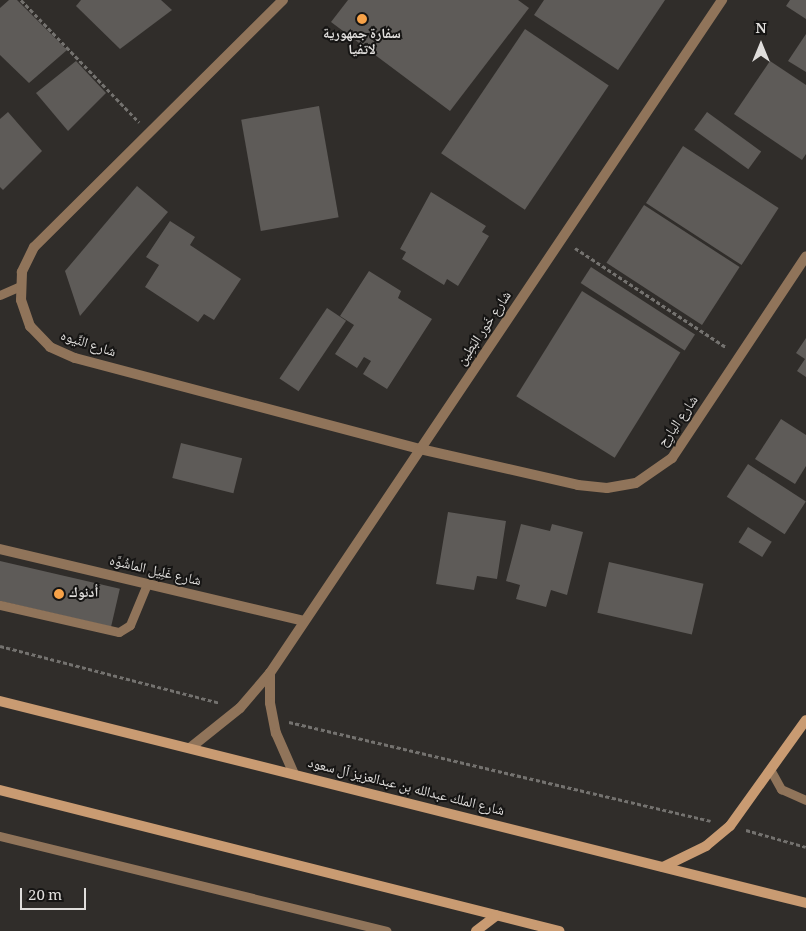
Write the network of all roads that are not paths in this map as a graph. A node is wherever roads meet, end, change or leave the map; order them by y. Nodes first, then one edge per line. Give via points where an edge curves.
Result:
1 (283, 0) edge
2 (722, 0) edge
3 (806, 256) edge
4 (20, 286) junction
5 (0, 295) edge
6 (420, 449) junction
7 (0, 549) edge
8 (147, 584) junction
9 (0, 605) edge
10 (304, 621) junction
11 (270, 673) junction
12 (0, 701) edge
13 (806, 720) edge
14 (190, 748) junction
15 (771, 771) junction
16 (294, 774) junction
17 (0, 790) edge
18 (806, 800) edge
19 (0, 836) edge
20 (663, 867) junction
21 (806, 903) edge
22 (497, 915) junction
23 (386, 931) edge
24 (476, 931) edge
25 (559, 931) edge

1 - 4 street, شارع النِّيوه via 34,247 24,266
2 - 6 street, شارع خَور البَطِين
3 - 6 street, شارع اليارِح via 672,458 649,476 622,487 593,488
4 - 5 lane
4 - 6 street, شارع النِّيوه via 22,307 30,326 50,347 62,354
6 - 10 street, شارع خَور البَطِين
7 - 8 street, شارع غَلِيل الماشُوَّه
8 - 9 lane via 130,625 119,632
8 - 10 street, شارع غَلِيل الماشُوَّه
10 - 11 street, شارع خَور البَطِين
11 - 14 street, شارع خَور البَطِين via 240,708
11 - 16 street via 273,718 281,747
12 - 14 main road, شارع الملك عبدالله بن عبدالعزيز آل سعود
13 - 15 main road
14 - 16 main road, شارع الملك عبدالله بن عبدالعزيز آل سعود
15 - 18 lane via 781,789
15 - 20 main road via 730,826 706,846
16 - 20 main road, شارع الملك عبدالله بن عبدالعزيز آل سعود
17 - 22 main road
19 - 23 lane
20 - 21 main road, شارع الملك عبدالله بن عبدالعزيز آل سعود
22 - 24 main road
22 - 25 main road

